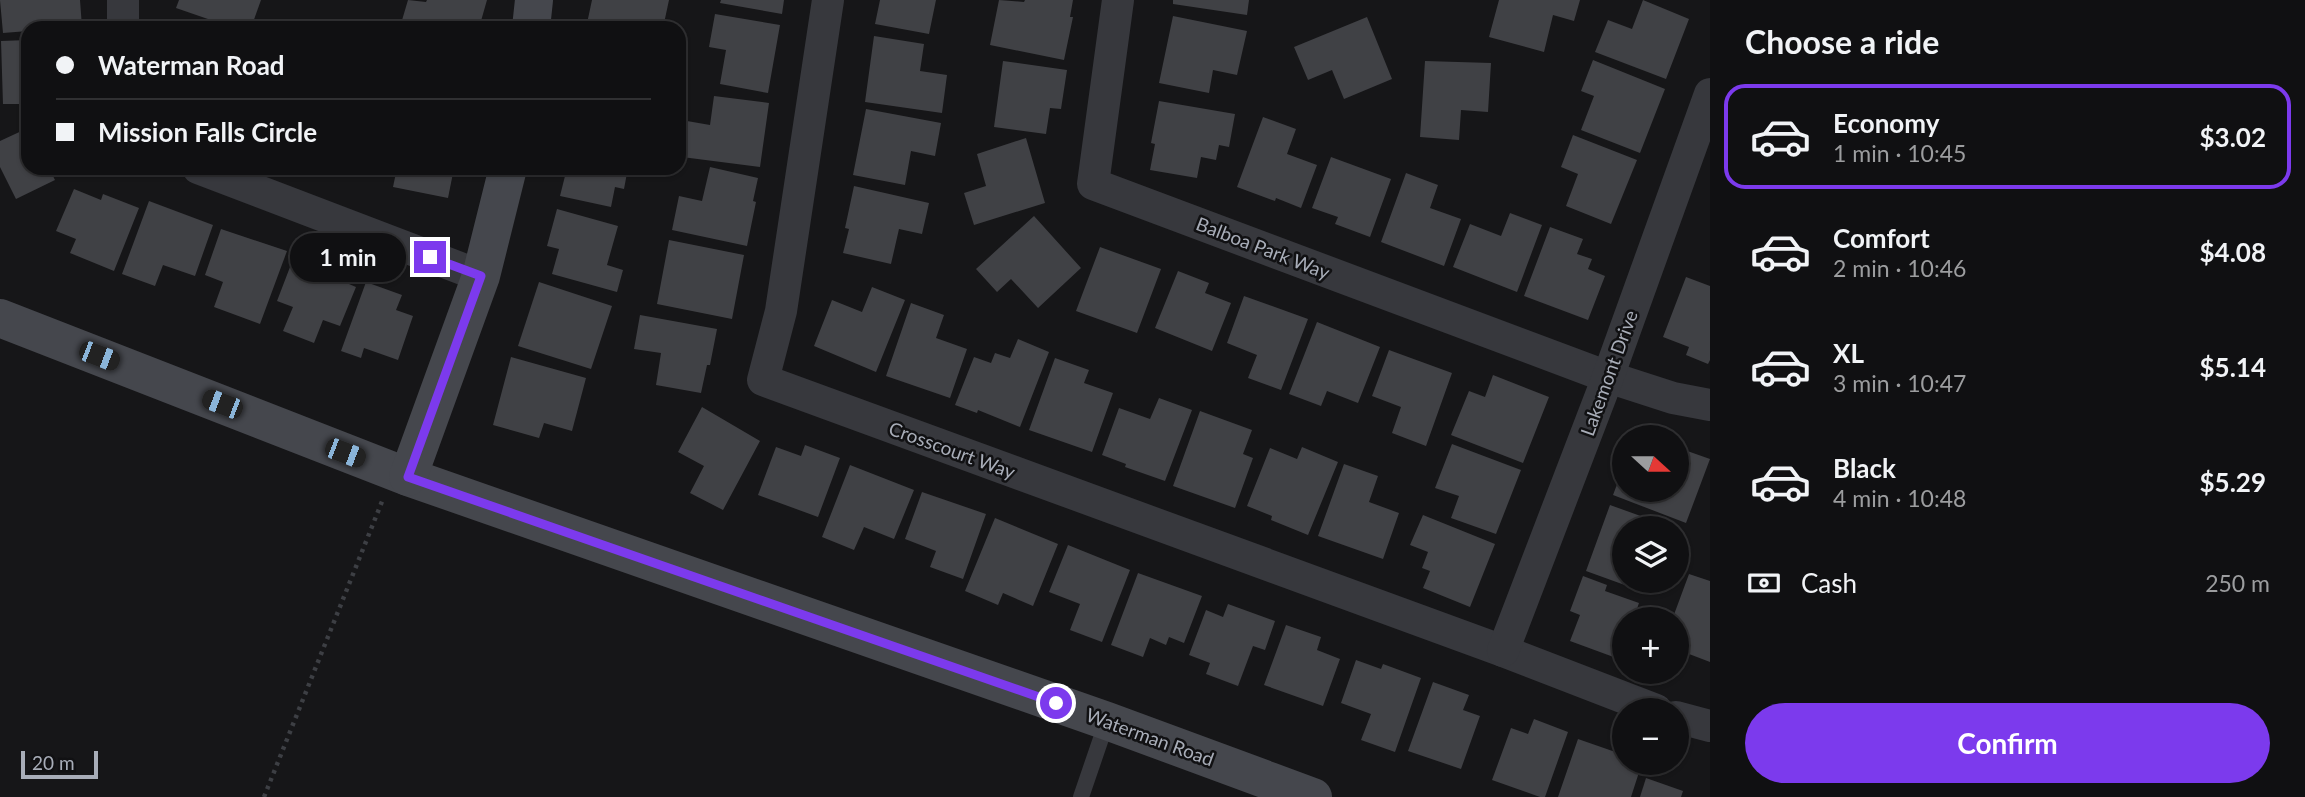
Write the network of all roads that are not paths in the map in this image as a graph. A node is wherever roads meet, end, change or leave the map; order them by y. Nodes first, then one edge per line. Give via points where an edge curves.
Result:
1 (123, 0) edge
2 (534, 0) edge
3 (828, 0) edge
4 (1118, 0) edge
5 (122, 21) edge
6 (532, 21) edge
7 (1710, 94) edge
8 (216, 175) edge
9 (506, 175) edge
10 (481, 276) junction
11 (0, 318) edge
12 (1608, 377) junction
13 (1710, 405) edge
14 (401, 475) junction
15 (1503, 652) junction
16 (1624, 698) edge
17 (1107, 721) junction
18 (1689, 721) edge
19 (1710, 726) edge
20 (1081, 797) edge
21 (1313, 797) edge

1 - 5 street
2 - 6 main road
3 - 15 street, Crosscourt Way via 782,311 763,380
4 - 12 street, Balboa Park Way via 1093,184
7 - 12 street, Lakemont Drive
8 - 10 street
9 - 10 main road
10 - 14 main road
11 - 14 main road, Waterman Road
12 - 13 street
12 - 15 street, Lakemont Drive
14 - 17 main road, Waterman Road
15 - 16 street
17 - 20 lane
17 - 21 main road, Waterman Road
18 - 19 street

